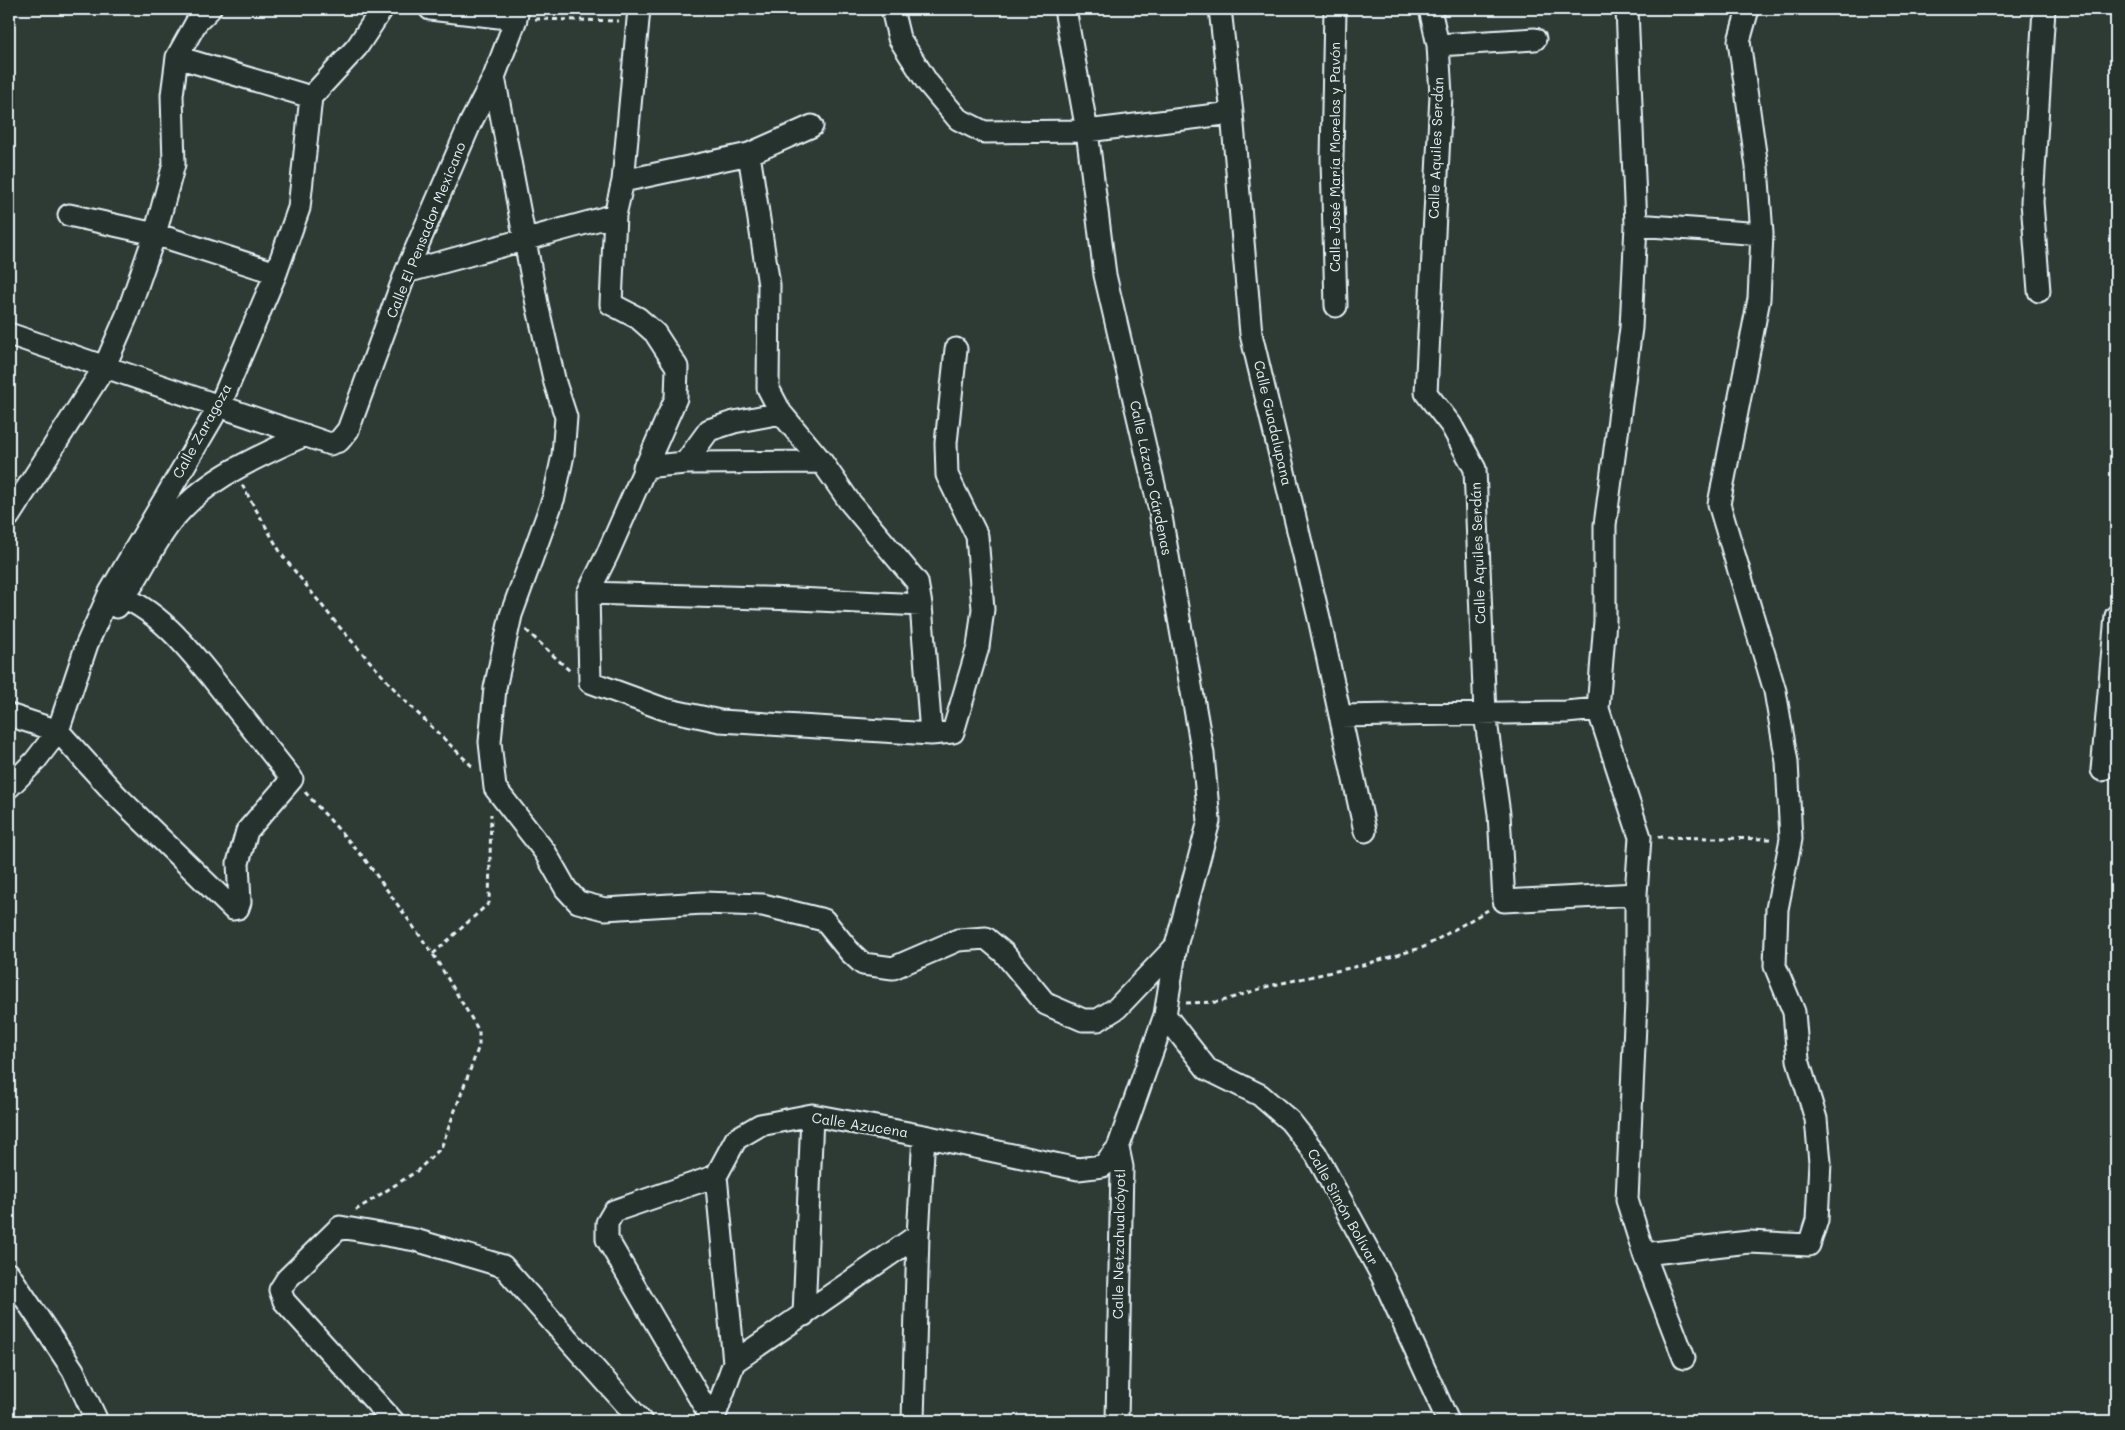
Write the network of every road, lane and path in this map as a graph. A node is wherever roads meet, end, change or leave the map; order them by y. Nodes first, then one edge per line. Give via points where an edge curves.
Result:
1 (210, 9) edge
2 (382, 9) edge
3 (430, 9) edge
4 (892, 9) edge
5 (1065, 9) edge
6 (1220, 9) edge
7 (1335, 9) edge
8 (1430, 9) edge
9 (1627, 9) edge
10 (1748, 9) edge
11 (2044, 9) edge
12 (517, 14) edge
13 (638, 15) edge
14 (1535, 39) dead end
15 (1438, 45) junction
16 (177, 57) junction
17 (494, 77) junction
18 (311, 97) junction
19 (1232, 113) junction
20 (812, 126) dead end
21 (1087, 131) junction
22 (749, 154) junction
23 (622, 181) junction
24 (70, 215) dead end
25 (615, 215) junction
26 (1636, 226) junction
27 (155, 234) junction
28 (1762, 234) junction
29 (526, 238) junction
30 (406, 272) junction
31 (276, 273) junction
32 (2039, 291) dead end
33 (1336, 306) dead end
34 (9, 334) edge
35 (956, 349) dead end
36 (104, 368) junction
37 (220, 405) junction
38 (781, 414) junction
39 (305, 435) junction
40 (822, 462) junction
41 (685, 463) junction
42 (644, 467) junction
43 (233, 470) junction
44 (11, 508) edge
45 (117, 594) junction
46 (588, 594) junction
47 (921, 605) junction
48 (511, 615) junction
49 (2116, 616) edge
50 (590, 682) junction
51 (1598, 709) junction
52 (9, 714) edge
53 (1485, 714) junction
54 (1340, 716) junction
55 (58, 730) junction
56 (931, 734) junction
57 (2102, 770) dead end
58 (292, 779) junction
59 (9, 787) edge
60 (495, 788) junction
61 (1365, 831) dead end
62 (1640, 837) junction
63 (1790, 839) junction
64 (1636, 894) junction
65 (1504, 902) junction
66 (1176, 946) junction
67 (433, 954) junction
68 (1165, 1009) junction
69 (812, 1115) junction
70 (924, 1136) junction
71 (1118, 1148) junction
72 (716, 1176) junction
73 (340, 1227) junction
74 (918, 1235) junction
75 (1644, 1254) junction
76 (9, 1274) edge
77 (804, 1315) junction
78 (1684, 1358) dead end
79 (734, 1362) junction
80 (97, 1421) edge
81 (393, 1421) edge
82 (642, 1421) edge
83 (713, 1421) edge
84 (914, 1421) edge
85 (1116, 1421) edge
86 (1448, 1421) edge

1 - 16 street via 196,23
2 - 18 street via 357,47
3 - 12 street
4 - 21 street via 899,38 927,82 958,119 984,132
5 - 21 street, Calle Lázaro Cárdenas
6 - 19 street, Calle Guadalupana
7 - 33 street, Calle José María Morelos y Pavón via 1332,159
8 - 15 street, Calle Aquiles Serdán
9 - 26 street
10 - 28 street via 1739,41 1757,167
11 - 32 street via 2032,202
12 - 13 path
12 - 17 street, Calle El Pensador Mexicano
13 - 23 street
14 - 15 street
15 - 53 street, Calle Aquiles Serdán via 1440,95 1426,393 1451,425 1475,469
16 - 18 street
16 - 27 street via 172,94 174,164
17 - 29 street
17 - 30 street, Calle El Pensador Mexicano via 470,124
18 - 31 street, Calle Zaragoza via 299,208
19 - 21 street
19 - 54 street, Calle Guadalupana via 1251,334
20 - 22 street
21 - 66 street, Calle Lázaro Cárdenas via 1105,275 1160,511 1203,754 1209,821
22 - 23 street
22 - 38 street via 769,286 768,388
23 - 25 street
24 - 27 street
25 - 29 street
25 - 42 street via 611,304 638,318 655,333 677,367 676,398
26 - 28 street
26 - 51 street via 1631,328 1605,525 1605,621
27 - 31 street
27 - 36 street via 127,316
28 - 63 street via 1759,299 1719,504 1775,691 1787,762
29 - 30 street
29 - 48 street via 537,304 566,417 563,456 554,497
30 - 39 street, Calle El Pensador Mexicano via 348,430 339,441 330,444
31 - 37 street, Calle Zaragoza
34 - 36 street
35 - 56 street via 946,443 947,475 977,536 983,609 978,647 953,732
36 - 37 street
36 - 44 street
37 - 39 street
37 - 45 street, Calle Zaragoza
38 - 40 street
38 - 41 street via 709,430
39 - 43 street
40 - 41 street
40 - 47 street via 916,582
41 - 42 street
42 - 46 street
43 - 45 street via 197,494 171,522
43 - 60 path via 282,555 336,624 404,700
45 - 55 street via 87,644
45 - 58 street via 162,624 184,644
46 - 47 street via 788,598
46 - 50 street
47 - 56 street
48 - 50 path via 574,675
48 - 60 street via 495,688 490,742
49 - 57 street
50 - 56 street via 664,709 720,721
51 - 53 street
51 - 62 street
52 - 55 street
53 - 54 street
53 - 65 street, Calle Aquiles Serdán via 1499,814
54 - 61 street, Calle Guadalupana
55 - 58 street via 116,795 233,910 240,902 238,863 247,831
55 - 59 street via 35,761
58 - 67 path via 364,858
60 - 66 street via 545,852 566,889 578,902 605,909 703,903 763,905 824,920 863,964 893,968 958,940 986,938 1004,953 1046,1004 1083,1020 1098,1020 1118,1008
60 - 67 path via 490,831 489,903
62 - 63 path
62 - 64 street
63 - 75 street via 1777,910 1775,966 1794,1012 1798,1060 1816,1119 1820,1162 1817,1220 1810,1245 1749,1242
64 - 65 street
64 - 75 street via 1636,1002 1627,1200
65 - 68 path via 1424,947 1219,1002
66 - 68 street, Calle Lázaro Cárdenas
67 - 73 path via 479,1031 479,1046 441,1148 417,1171 354,1211
68 - 71 street, Calle Netzahualcóyotl
68 - 86 street, Calle Simón Bolívar via 1207,1069 1260,1095 1290,1121 1316,1154 1382,1276
69 - 70 street, Calle Azucena
69 - 72 street, Calle Azucena via 760,1124 736,1139
69 - 77 street
70 - 71 street, Calle Azucena via 1078,1169 1103,1166
70 - 74 street
71 - 85 street, Calle Netzahualcóyotl via 1122,1167
72 - 79 street
72 - 83 street via 614,1211 607,1223 608,1239
73 - 81 street via 287,1279 280,1290 284,1301
73 - 82 street via 415,1240 503,1266
74 - 77 street
74 - 84 street
75 - 78 street
76 - 80 street via 73,1370
77 - 79 street
79 - 83 street

